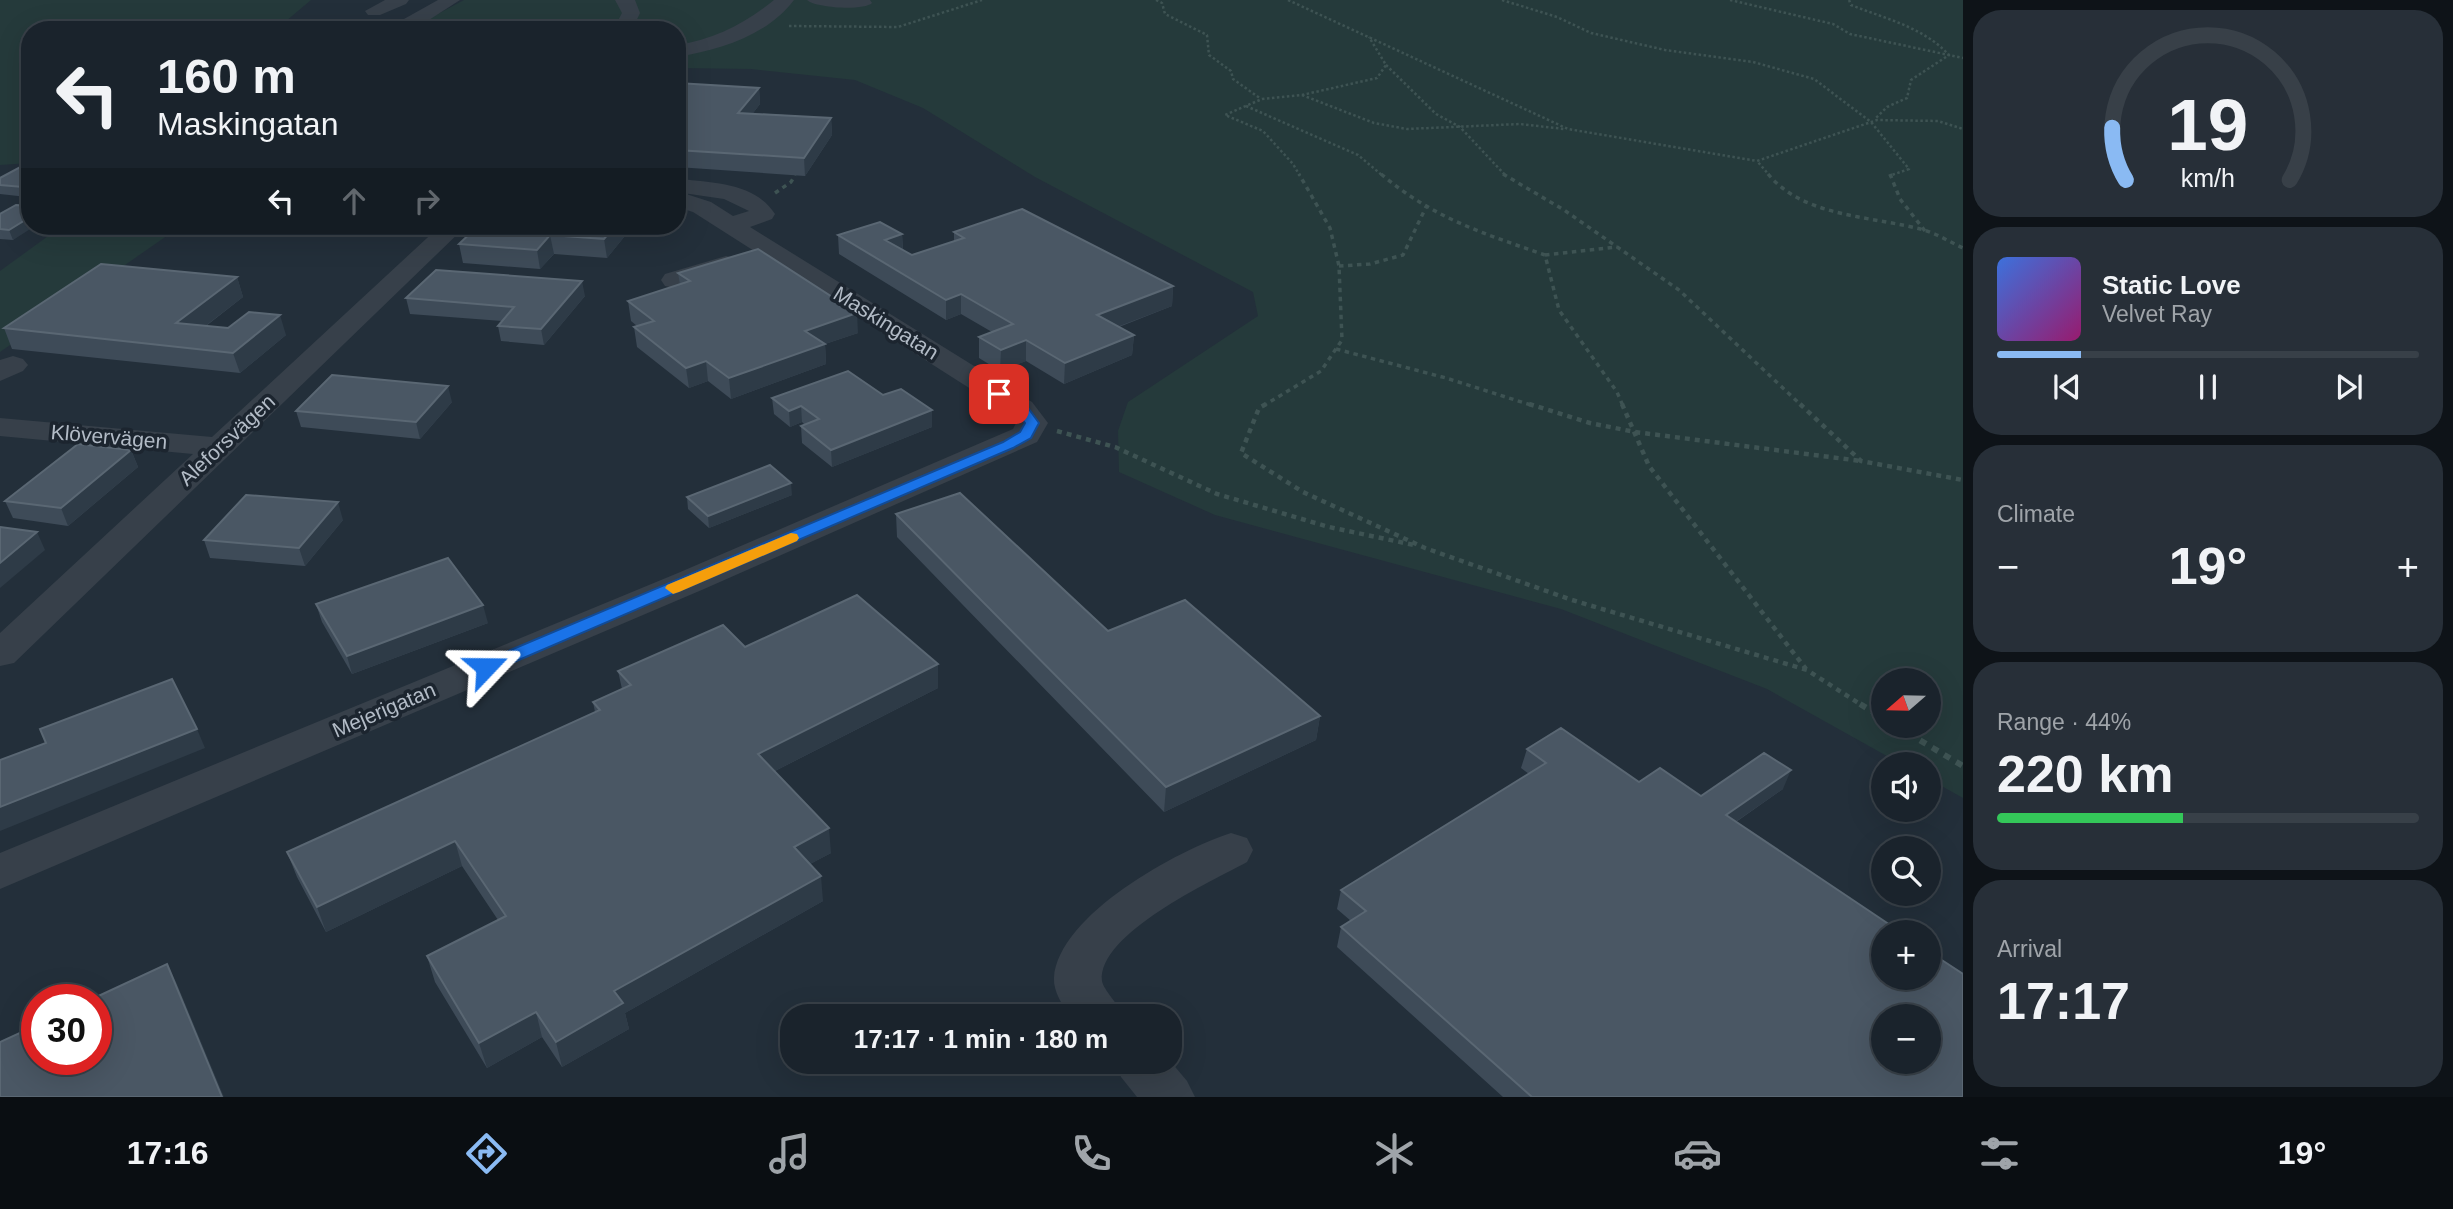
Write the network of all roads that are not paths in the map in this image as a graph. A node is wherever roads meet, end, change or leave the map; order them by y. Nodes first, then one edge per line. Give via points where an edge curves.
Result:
1 (400, 0) edge
2 (451, 0) edge
3 (624, 0) edge
4 (785, 0) edge
5 (816, 0) edge
6 (863, 3) dead end
7 (374, 11) dead end
8 (414, 21) edge
9 (627, 21) edge
10 (686, 49) edge
11 (686, 187) edge
12 (686, 202) edge
13 (731, 225) junction
14 (444, 235) edge
15 (769, 251) junction
16 (674, 280) dead end
17 (1032, 423) joint
18 (0, 427) edge
19 (218, 447) junction
20 (0, 654) edge
21 (1231, 850) dead end
22 (0, 872) edge
23 (1088, 1004) edge
24 (1149, 1074) edge
25 (1169, 1097) edge

1 - 7 street
2 - 8 street
3 - 9 street via 631,13
4 - 10 street via 727,41
5 - 6 street
11 - 13 street via 754,200 763,214
12 - 13 street, Maskingatan
13 - 15 street, Maskingatan
14 - 19 street, Aleforsvägen
15 - 16 street
15 - 17 street, Maskingatan via 1021,408
17 - 22 street, Mejerigatan via 1026,435 1008,445
18 - 19 street, Klövervägen
19 - 20 street, Aleforsvägen
21 - 23 street via 1128,909 1096,937 1077,978
24 - 25 street

